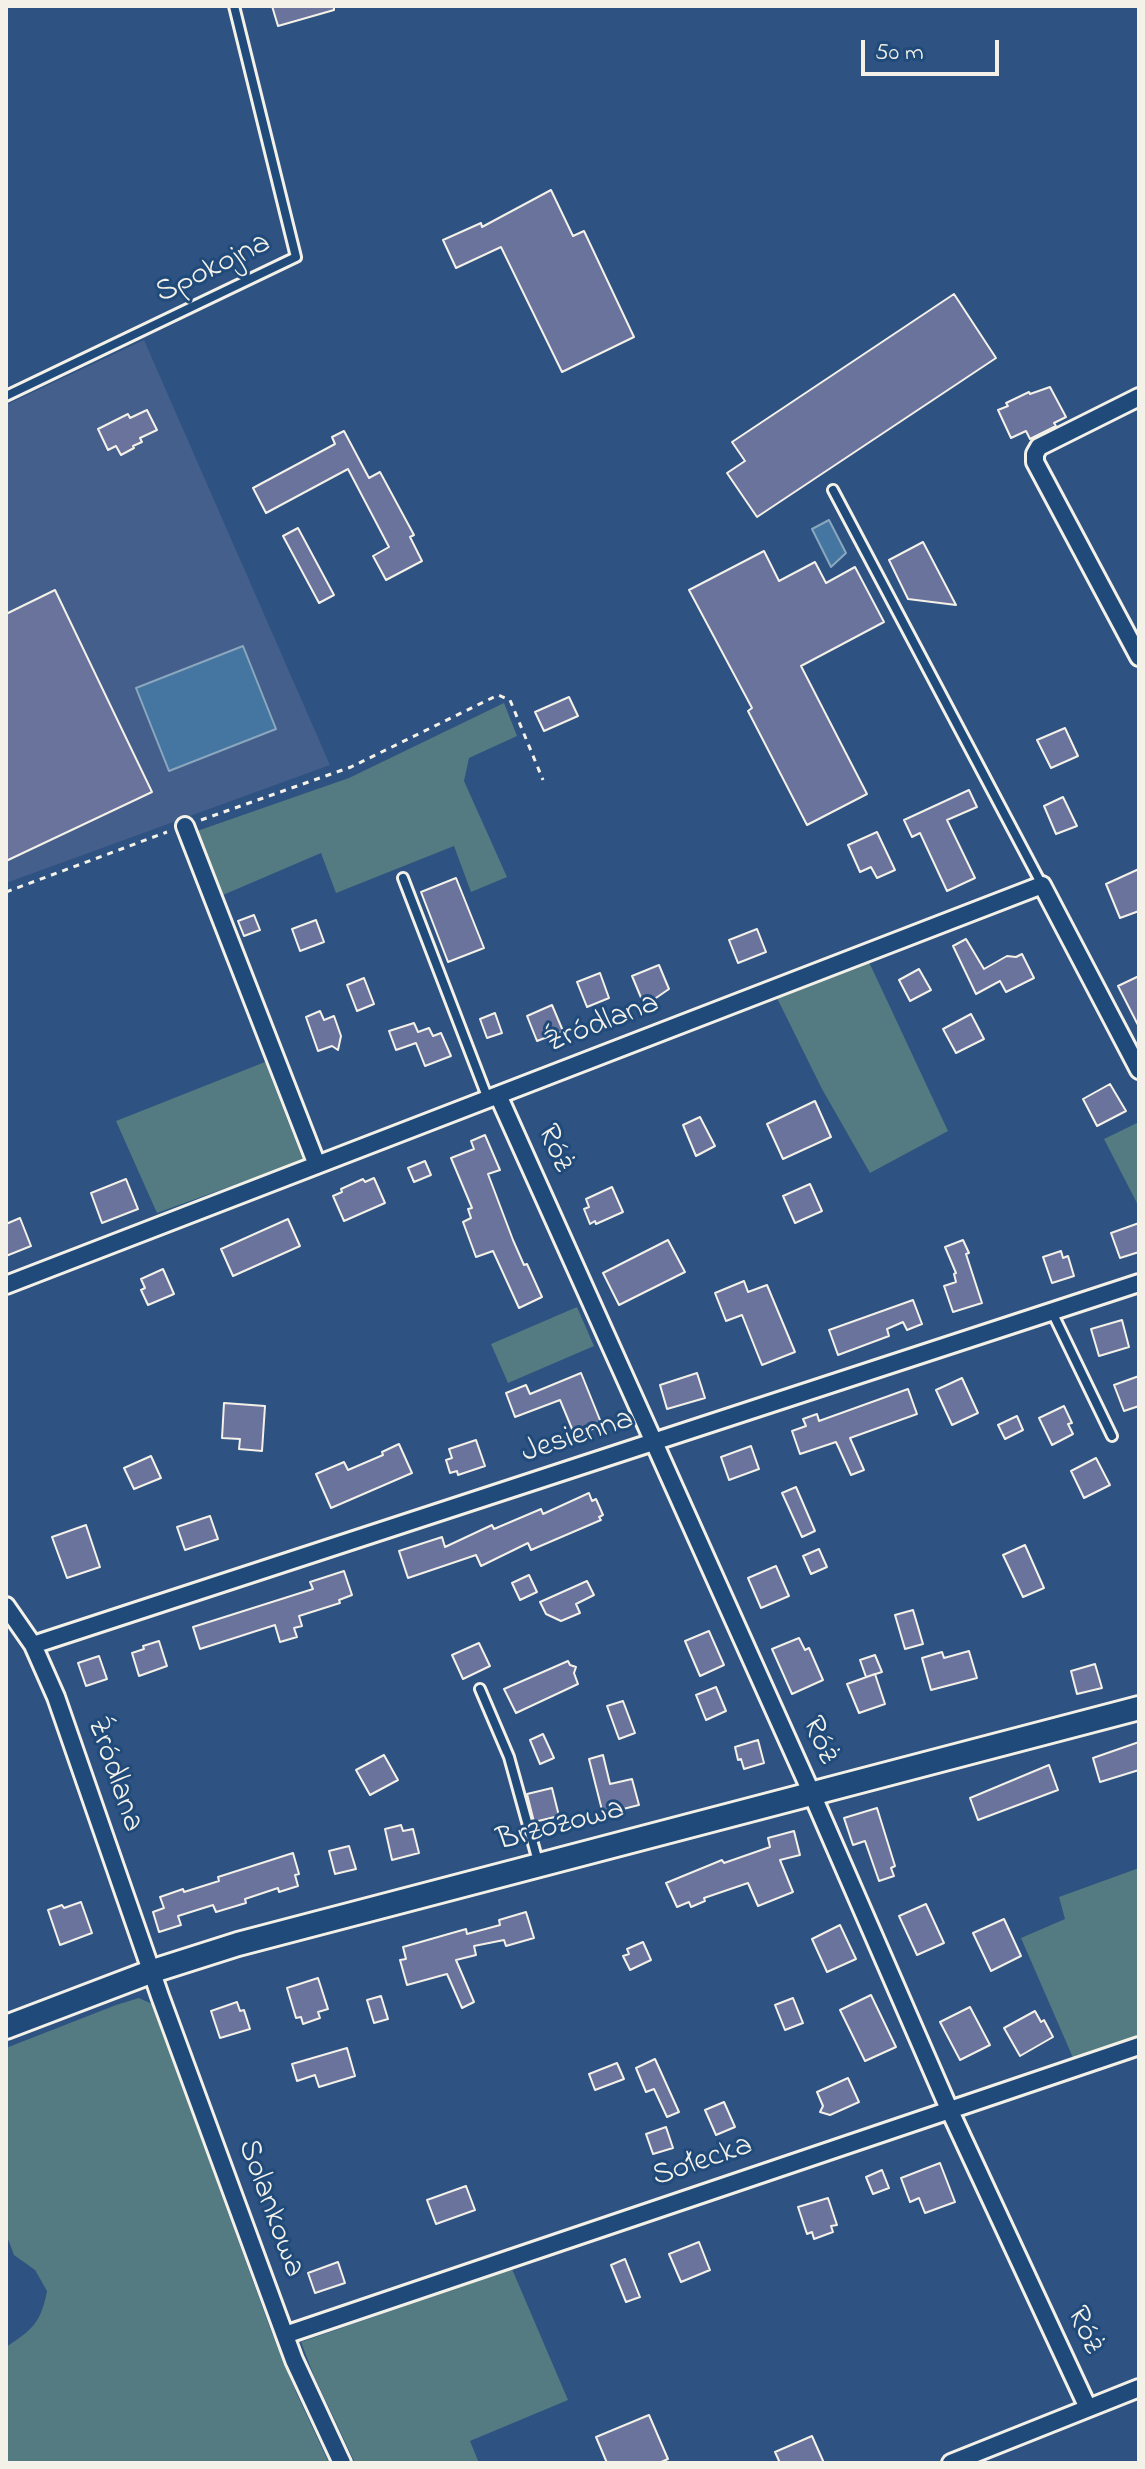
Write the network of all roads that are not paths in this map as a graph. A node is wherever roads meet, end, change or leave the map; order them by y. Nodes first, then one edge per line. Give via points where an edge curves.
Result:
1 (234, 6) edge
2 (6, 396) edge
3 (1139, 397) edge
4 (833, 490) dead end
5 (1137, 648) edge
6 (185, 826) road end
7 (403, 878) dead end
8 (1042, 885) junction
9 (1135, 1052) edge
10 (1139, 1070) edge
11 (493, 1097) junction
12 (317, 1165) junction
13 (1139, 1283) edge
14 (6, 1285) edge
15 (1052, 1311) junction
16 (1112, 1436) dead end
17 (652, 1443) junction
18 (6, 1606) edge
19 (33, 1645) junction
20 (480, 1689) dead end
21 (1139, 1708) edge
22 (812, 1794) junction
23 (539, 1866) junction
24 (153, 1971) junction
25 (6, 2027) edge
26 (1139, 2046) edge
27 (949, 2109) junction
28 (285, 2335) junction
29 (1139, 2388) edge
30 (1088, 2408) junction
31 (342, 2463) edge
32 (951, 2463) edge

1 - 2 lane, Spokojna via 296,257
3 - 5 street via 1039,447 1035,454
4 - 8 lane
6 - 12 street
7 - 11 lane
8 - 9 street
8 - 11 street, Źródlana
9 - 10 street
11 - 12 street, Źródlana
11 - 17 street, Róż
12 - 14 street, Źródlana
13 - 15 street, Jesienna
15 - 16 lane
15 - 17 street, Jesienna
17 - 19 street, Jesienna
17 - 22 street, Róż
18 - 19 street, Źródlana
19 - 24 street, Źródlana
20 - 23 lane via 509,1757
21 - 22 street, Brzozowa
22 - 23 street, Brzozowa
22 - 27 street, Róż
23 - 24 street, Brzozowa
24 - 25 street, Brzozowa
24 - 28 street, Solankowa
26 - 27 street, Sołecka
27 - 28 street, Sołecka
27 - 30 street, Róż
28 - 31 street, Solankowa
29 - 30 street
30 - 32 street

